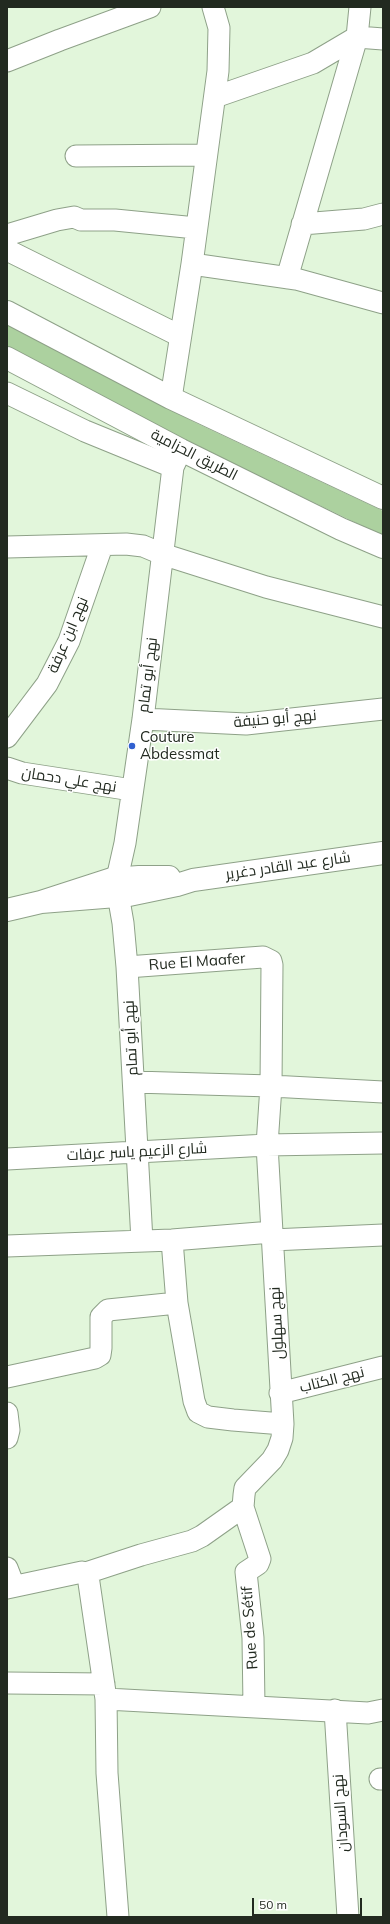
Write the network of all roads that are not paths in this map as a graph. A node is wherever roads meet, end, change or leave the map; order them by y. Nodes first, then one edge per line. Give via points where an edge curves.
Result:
1 (150, 7) edge
2 (214, 7) edge
3 (360, 7) edge
4 (356, 37) junction
5 (383, 39) edge
6 (7, 61) edge
7 (215, 97) junction
8 (206, 155) junction
9 (76, 156) dead end
10 (383, 214) edge
11 (302, 224) junction
12 (196, 228) junction
13 (7, 235) edge
14 (7, 250) edge
15 (192, 264) junction
16 (287, 278) junction
17 (383, 304) edge
18 (7, 312) edge
19 (180, 336) junction
20 (7, 358) edge
21 (7, 393) edge
22 (171, 398) junction
23 (177, 458) junction
24 (383, 498) edge
25 (102, 546) junction
26 (7, 547) edge
27 (383, 547) edge
28 (162, 554) junction
29 (383, 617) edge
30 (383, 708) edge
31 (142, 719) junction
32 (7, 737) edge
33 (7, 768) edge
34 (132, 790) junction
35 (383, 853) edge
36 (123, 887) junction
37 (7, 910) edge
38 (267, 958) joint
39 (127, 967) junction
40 (134, 1082) junction
41 (271, 1086) junction
42 (383, 1092) edge
43 (383, 1143) edge
44 (267, 1145) junction
45 (136, 1153) junction
46 (7, 1159) edge
47 (383, 1235) edge
48 (272, 1236) junction
49 (142, 1240) junction
50 (172, 1240) junction
51 (7, 1246) edge
52 (177, 1303) junction
53 (383, 1367) edge
54 (7, 1377) edge
55 (280, 1394) junction
56 (7, 1414) edge
57 (283, 1424) junction
58 (7, 1438) edge
59 (244, 1497) junction
60 (84, 1573) junction
61 (9, 1581) edge
62 (7, 1683) edge
63 (105, 1691) junction
64 (254, 1706) junction
65 (334, 1710) junction
66 (383, 1710) edge
67 (118, 1917) edge
68 (348, 1917) edge

1 - 6 street
2 - 7 street via 219,28
3 - 4 street
4 - 5 street
4 - 7 street via 314,63
4 - 11 street
7 - 8 street
8 - 9 street
8 - 12 street
10 - 11 street via 364,219
11 - 16 street
12 - 13 street via 115,220 80,220 74,217
12 - 15 street
14 - 19 street
15 - 16 street
15 - 19 street
16 - 17 street
18 - 22 main road
19 - 22 street
20 - 23 main road, الطريق الحزامية
21 - 23 street via 85,431
22 - 24 main road
23 - 27 main road, الطريق الحزامية
23 - 28 street, نهج أبو تمام
25 - 26 street
25 - 28 street via 143,546
25 - 32 street, نهج ابن عرفة via 69,641 47,684
28 - 29 street via 266,586
28 - 31 street, نهج أبو تمام
30 - 31 street, نهج أبو حنيفة via 246,724
31 - 34 street, نهج أبو تمام
33 - 34 street, نهج علي دحمان via 22,773
34 - 36 street, نهج أبو تمام via 125,843
35 - 36 main road, شارع عبد القادر دغرير via 192,880 174,878
36 - 37 main road, شارع عبد القادر دغرير
36 - 39 street, نهج أبو تمام
38 - 39 street, Rue El Maafer
38 - 41 street, نهج سهلول via 272,966
39 - 40 street, نهج أبو تمام
40 - 41 street
40 - 45 street, نهج أبو تمام
41 - 42 street
41 - 44 street, نهج سهلول
43 - 44 street, شارع الزعيم ياسر عرفات
44 - 45 street, شارع الزعيم ياسر عرفات
44 - 48 street, نهج سهلول
45 - 46 street, شارع الزعيم ياسر عرفات
45 - 49 street, نهج أبو تمام
47 - 48 street
48 - 50 street
48 - 55 street, نهج سهلول
49 - 50 street
49 - 51 street
50 - 52 street
52 - 54 street via 108,1310 101,1317 100,1355
52 - 57 street via 198,1412 208,1417
53 - 55 street, نهج الكتاب
55 - 57 street, نهج سهلول
56 - 58 street
57 - 59 street, نهج سهلول via 278,1450
59 - 60 street, نهج سهلول via 202,1536 192,1541
59 - 64 street, Rue de Sétif via 260,1559 258,1564 246,1572 253,1638
60 - 61 street
60 - 63 street
62 - 63 street
63 - 64 street
63 - 67 street via 107,1773
64 - 65 street
65 - 66 street via 368,1713
65 - 68 street, نهج السودان

